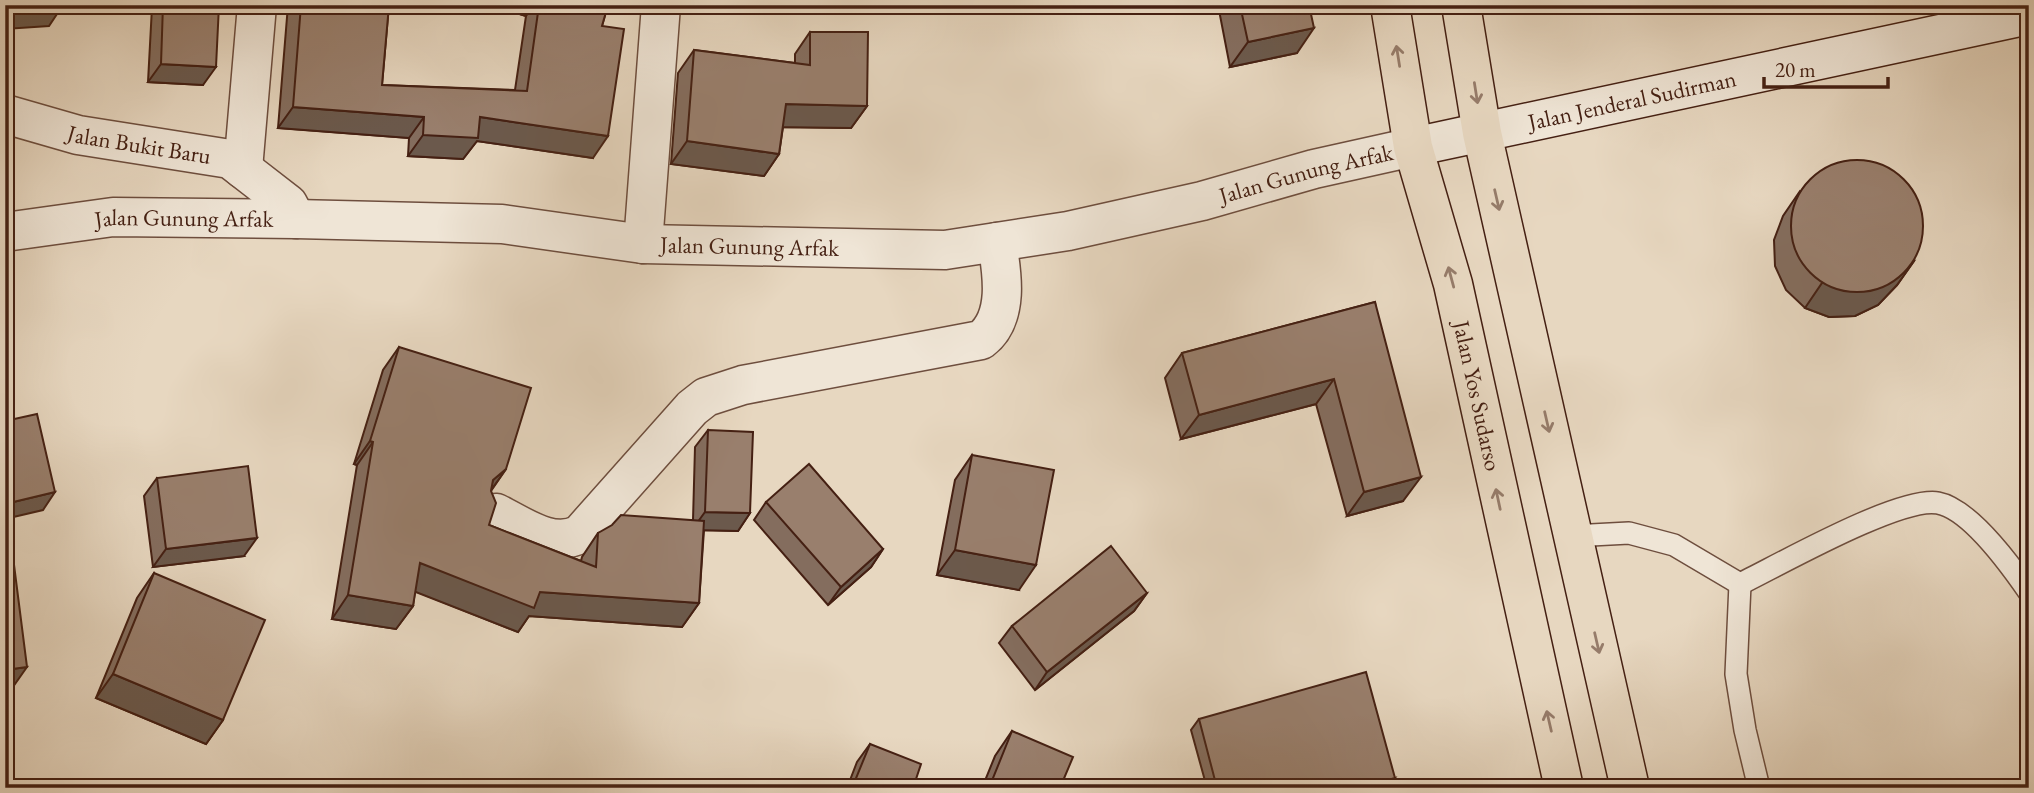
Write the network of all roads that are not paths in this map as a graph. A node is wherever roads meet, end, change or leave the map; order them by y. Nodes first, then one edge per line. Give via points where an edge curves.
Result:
1 (257, 5) edge
2 (661, 5) edge
3 (1390, 5) edge
4 (1461, 5) edge
5 (2029, 15) edge
6 (5, 114) edge
7 (1482, 133) junction
8 (1413, 147) junction
9 (243, 169) junction
10 (296, 219) junction
11 (5, 232) edge
12 (997, 242) junction
13 (643, 244) junction
14 (496, 513) edge
15 (1572, 536) junction
16 (1740, 584) junction
17 (2029, 592) edge
18 (1564, 788) edge
19 (1630, 788) edge
20 (1759, 788) edge

1 - 9 street
2 - 13 street
8 -> 3 highway, Jalan Yos Sudarso
4 -> 7 highway
5 - 7 street, Jalan Jenderal Sudirman
6 - 9 street, Jalan Bukit Baru via 78,135 230,159
7 - 8 street, Jalan Gunung Arfak
7 -> 15 highway
8 - 12 street, Jalan Gunung Arfak via 1068,232
18 -> 8 highway, Jalan Yos Sudarso via 1453,285
9 - 10 street, Jalan Bukit Baru via 288,204
10 - 11 street, Jalan Gunung Arfak via 113,217
10 - 13 street, Jalan Gunung Arfak via 502,224
12 - 13 street, Jalan Gunung Arfak via 945,250
12 - 14 street via 1002,297 990,330 981,340 743,385 706,397 571,539 551,540
15 - 16 lane via 1629,533 1674,545
15 -> 19 highway
16 - 17 lane via 1893,509 1938,503 1975,523
16 - 20 lane via 1736,674

